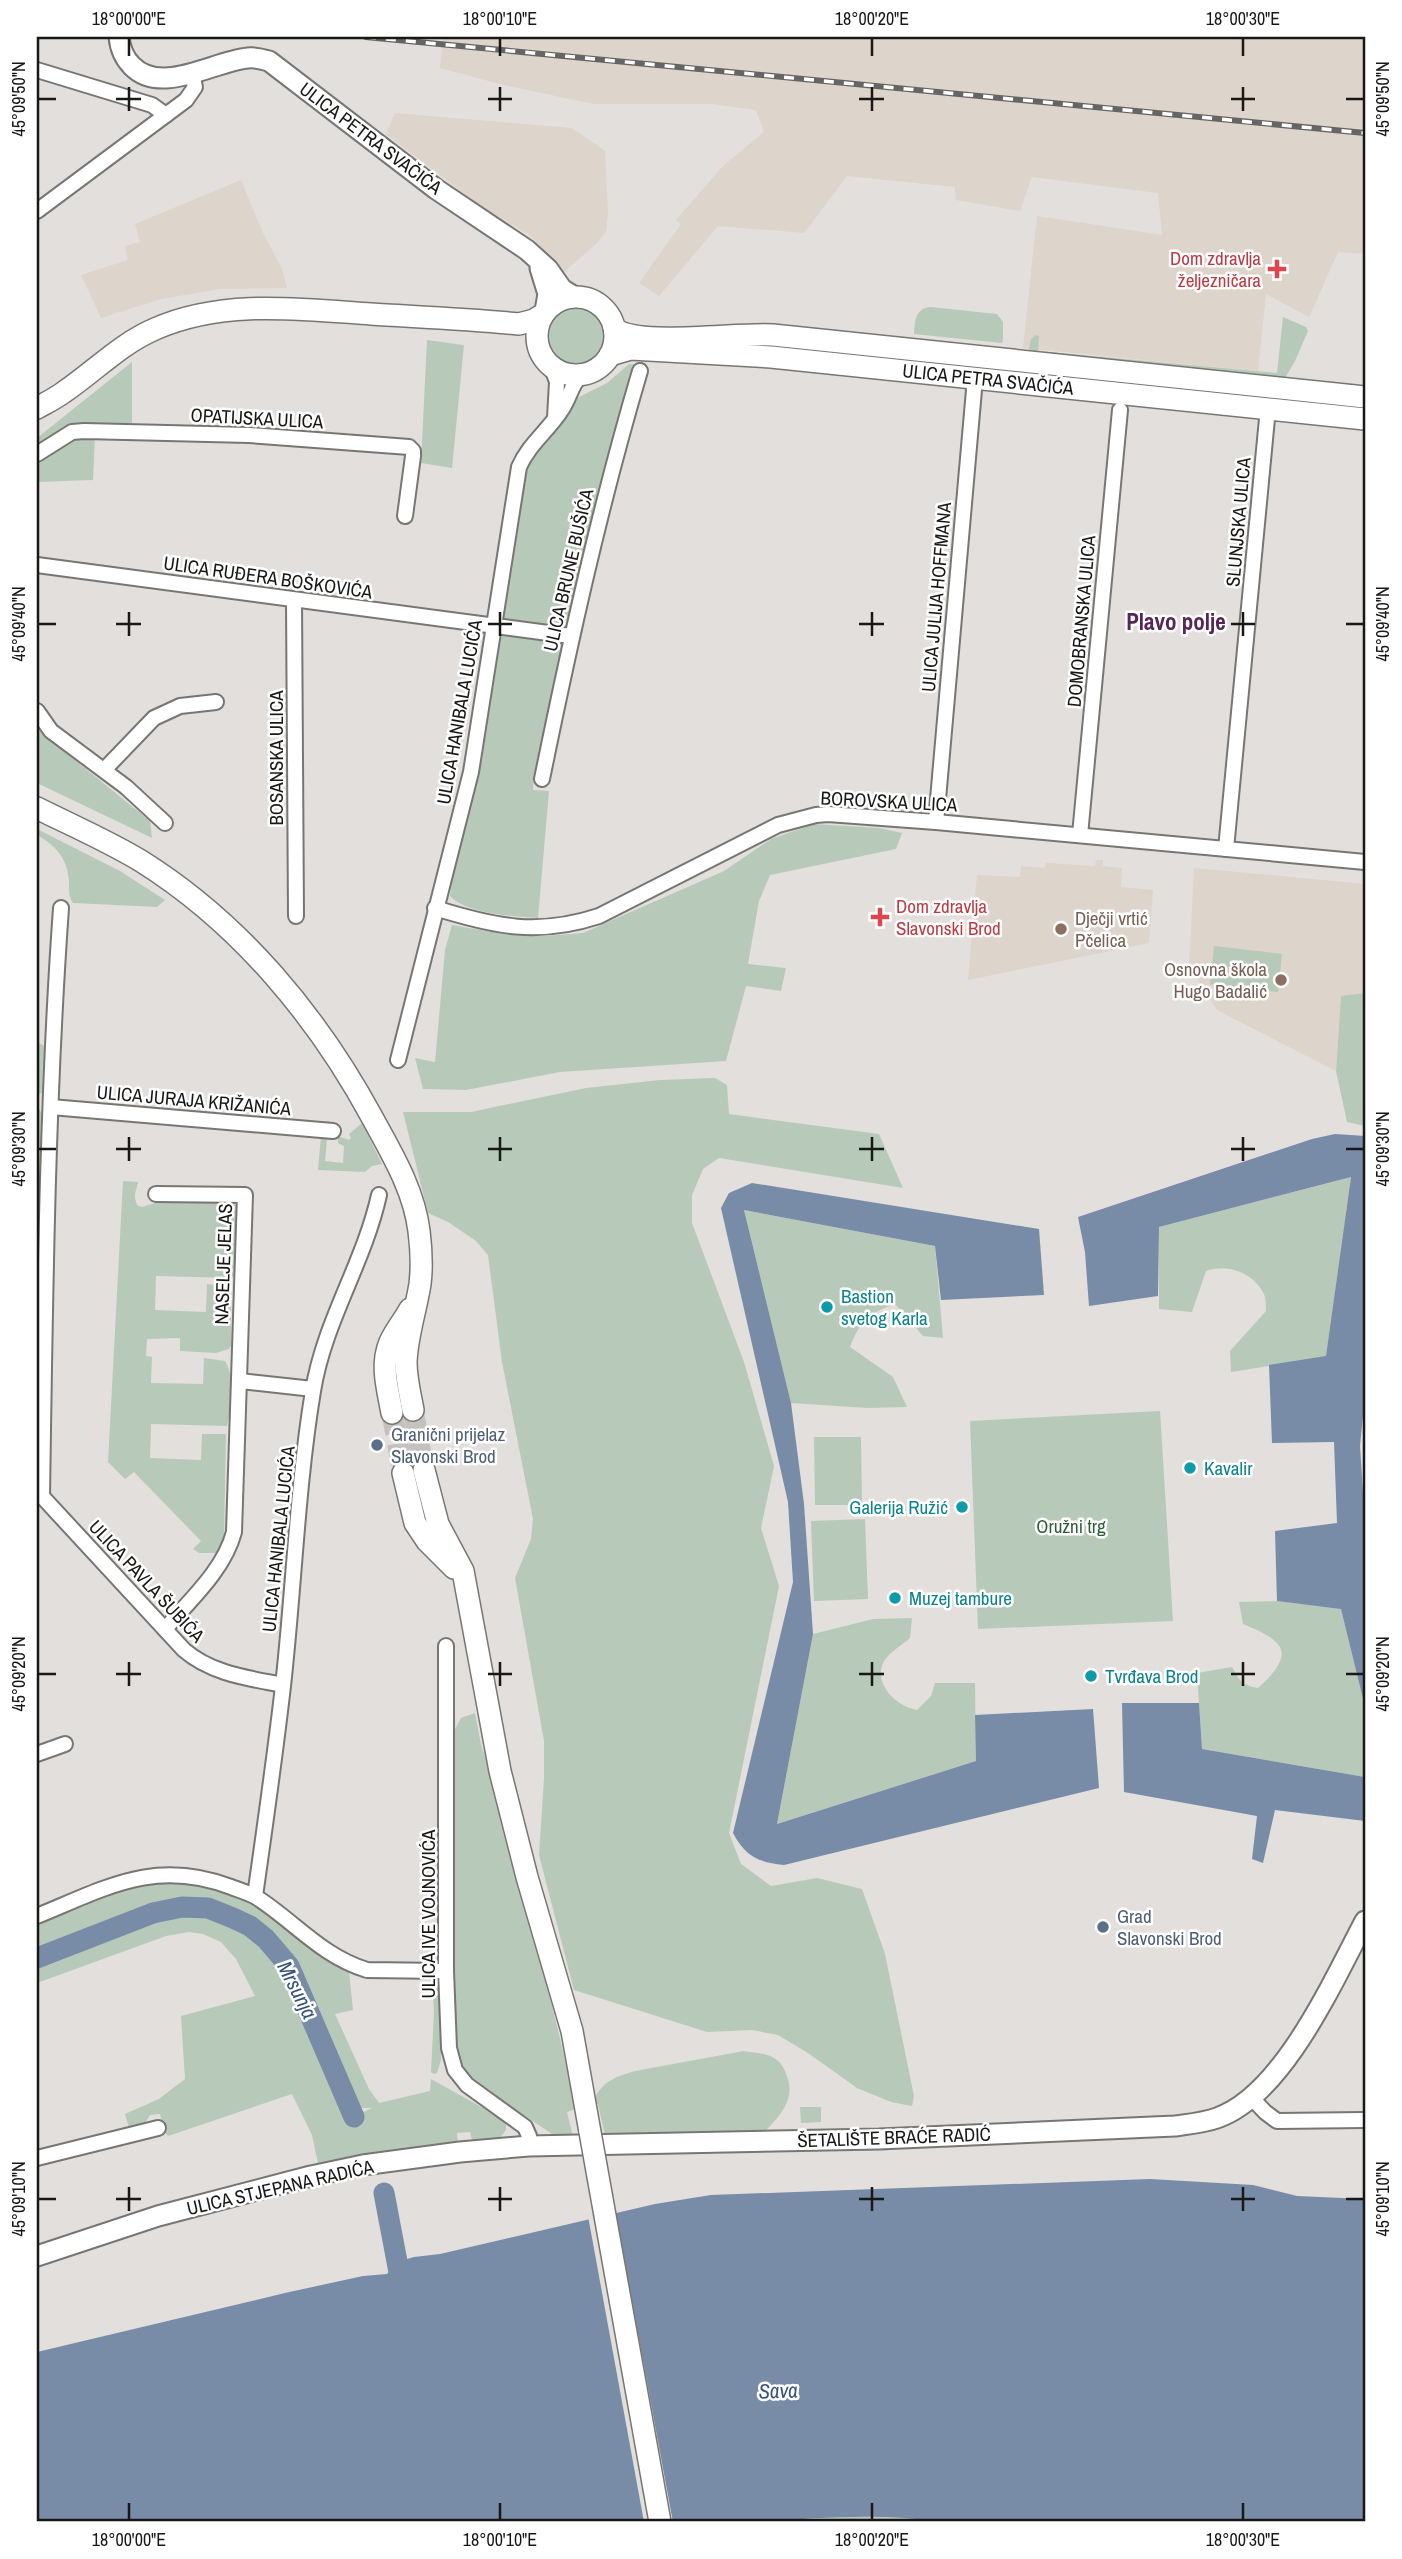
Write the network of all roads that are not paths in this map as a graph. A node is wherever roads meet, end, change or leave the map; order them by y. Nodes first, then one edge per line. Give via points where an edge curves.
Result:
1 (119, 37) edge
2 (37, 70) edge
3 (192, 74) junction
4 (166, 115) junction
5 (37, 211) edge
6 (537, 261) junction
7 (575, 297) junction
8 (544, 313) junction
9 (373, 314) junction
10 (614, 328) junction
11 (537, 345) junction
12 (610, 355) junction
13 (552, 368) junction
14 (640, 371) dead end
15 (581, 375) junction
16 (973, 376) junction
17 (64, 392) junction
18 (1365, 397) edge
19 (37, 408) edge
20 (1268, 408) junction
21 (1120, 410) dead end
22 (555, 419) junction
23 (1365, 419) edge
24 (37, 421) edge
25 (37, 454) edge
26 (405, 516) dead end
27 (37, 565) edge
28 (294, 600) junction
29 (495, 627) junction
30 (571, 636) junction
31 (216, 702) dead end
32 (37, 711) edge
33 (104, 771) junction
34 (542, 779) dead end
35 (37, 808) edge
36 (936, 822) junction
37 (165, 823) dead end
38 (1080, 835) junction
39 (1226, 849) junction
40 (1365, 862) edge
41 (61, 908) dead end
42 (435, 908) junction
43 (296, 916) dead end
44 (398, 1060) dead end
45 (51, 1107) junction
46 (333, 1131) dead end
47 (156, 1194) dead end
48 (379, 1195) dead end
49 (41, 1237) edge
50 (240, 1381) junction
51 (313, 1389) junction
52 (402, 1411) tunnel mouth
53 (413, 1471) tunnel mouth
54 (39, 1494) edge
55 (165, 1629) junction
56 (446, 1646) dead end
57 (283, 1685) junction
58 (65, 1744) dead end
59 (37, 1754) edge
60 (255, 1896) junction
61 (37, 1916) edge
62 (1365, 1921) edge
63 (446, 1971) junction
64 (1252, 2098) junction
65 (1365, 2120) edge
66 (158, 2128) dead end
67 (529, 2146) junction
68 (37, 2158) edge
69 (37, 2256) edge
70 (660, 2522) edge

1 - 3 main road, ULICA PETRA SVAČIĆA via 122,52 136,71 157,78
2 - 4 street via 152,105
3 - 4 street via 192,94
3 - 6 main road, ULICA PETRA SVAČIĆA via 246,58 269,61
4 - 5 street
6 - 7 main road, ULICA PETRA SVAČIĆA
6 - 8 main road via 547,288
7 - 8 main road via 554,303
7 - 10 main road via 601,306
8 - 9 main road via 519,324
8 - 11 main road
9 - 11 main road via 419,325 518,335
9 - 17 main road via 267,309 181,320 124,346
10 - 12 main road
10 - 18 main road, ULICA PETRA SVAČIĆA via 642,337 773,335
11 - 13 main road
12 - 15 main road via 593,372
12 - 16 main road, ULICA PETRA SVAČIĆA via 631,349 688,351
13 - 15 main road
13 - 22 street via 557,382
14 - 30 street, ULICA BRUNE BUŠIĆA via 610,471
15 - 22 street, ULICA HANIBALA LUCIĆA
16 - 20 main road, ULICA PETRA SVAČIĆA
16 - 36 street, ULICA JULIJA HOFFMANA
17 - 19 main road
17 - 24 main road
20 - 23 main road, ULICA PETRA SVAČIĆA
20 - 39 street, SLUNJSKA ULICA
21 - 38 street, DOMOBRANSKA ULICA
22 - 29 street, ULICA HANIBALA LUCIĆA via 528,449 519,467
25 - 26 street, OPATIJSKA ULICA via 72,432 84,431 249,435 409,447 413,456
27 - 28 street, ULICA RUĐERA BOŠKOVIĆA
28 - 29 street, ULICA RUĐERA BOŠKOVIĆA
28 - 43 street, BOSANSKA ULICA
29 - 30 street, ULICA RUĐERA BOŠKOVIĆA
29 - 42 street, ULICA HANIBALA LUCIĆA via 471,772
30 - 34 street, ULICA BRUNE BUŠIĆA
31 - 33 street via 180,706 154,718
32 - 33 street via 51,731
33 - 37 street
35 - 52 main road via 140,861 236,936 308,1016 358,1091 405,1182 419,1232 421,1275
36 - 38 street, BOROVSKA ULICA
36 - 42 street, BOROVSKA ULICA via 828,814 796,820 599,916 557,927 512,926
38 - 39 street, BOROVSKA ULICA
39 - 40 street, BOROVSKA ULICA
41 - 45 street
42 - 44 street, ULICA HANIBALA LUCIĆA
45 - 46 street, ULICA JURAJA KRIŽANIĆA
45 - 49 street
47 - 50 street, NASELJE JELAS via 245,1195
48 - 51 street, ULICA HANIBALA LUCIĆA via 373,1223 327,1331
49 - 54 street
50 - 51 street
50 - 55 street, NASELJE JELAS via 230,1549
51 - 57 street, ULICA HANIBALA LUCIĆA
53 - 70 main road, bridge via 462,1566 500,1771 572,2031
54 - 55 street, ULICA PAVLA ŠUBIĆA
55 - 57 street, ULICA PAVLA ŠUBIĆA via 197,1662
56 - 63 street, ULICA IVE VOJNOVIĆA
57 - 60 street, ULICA HANIBALA LUCIĆA
58 - 59 street
60 - 61 street via 185,1875 152,1875
60 - 63 street via 309,1940 354,1967
62 - 64 main road, ŠETALIŠTE BRAĆE RADIĆ via 1287,2060
63 - 67 street, ULICA IVE VOJNOVIĆA via 449,2048 455,2070 467,2085 524,2127
64 - 65 street via 1278,2120
64 - 67 main road, ŠETALIŠTE BRAĆE RADIĆ via 1219,2118 1175,2126 879,2139
66 - 68 street
67 - 69 main road, ULICA STJEPANA RADIĆA via 413,2158 311,2176 158,2216

